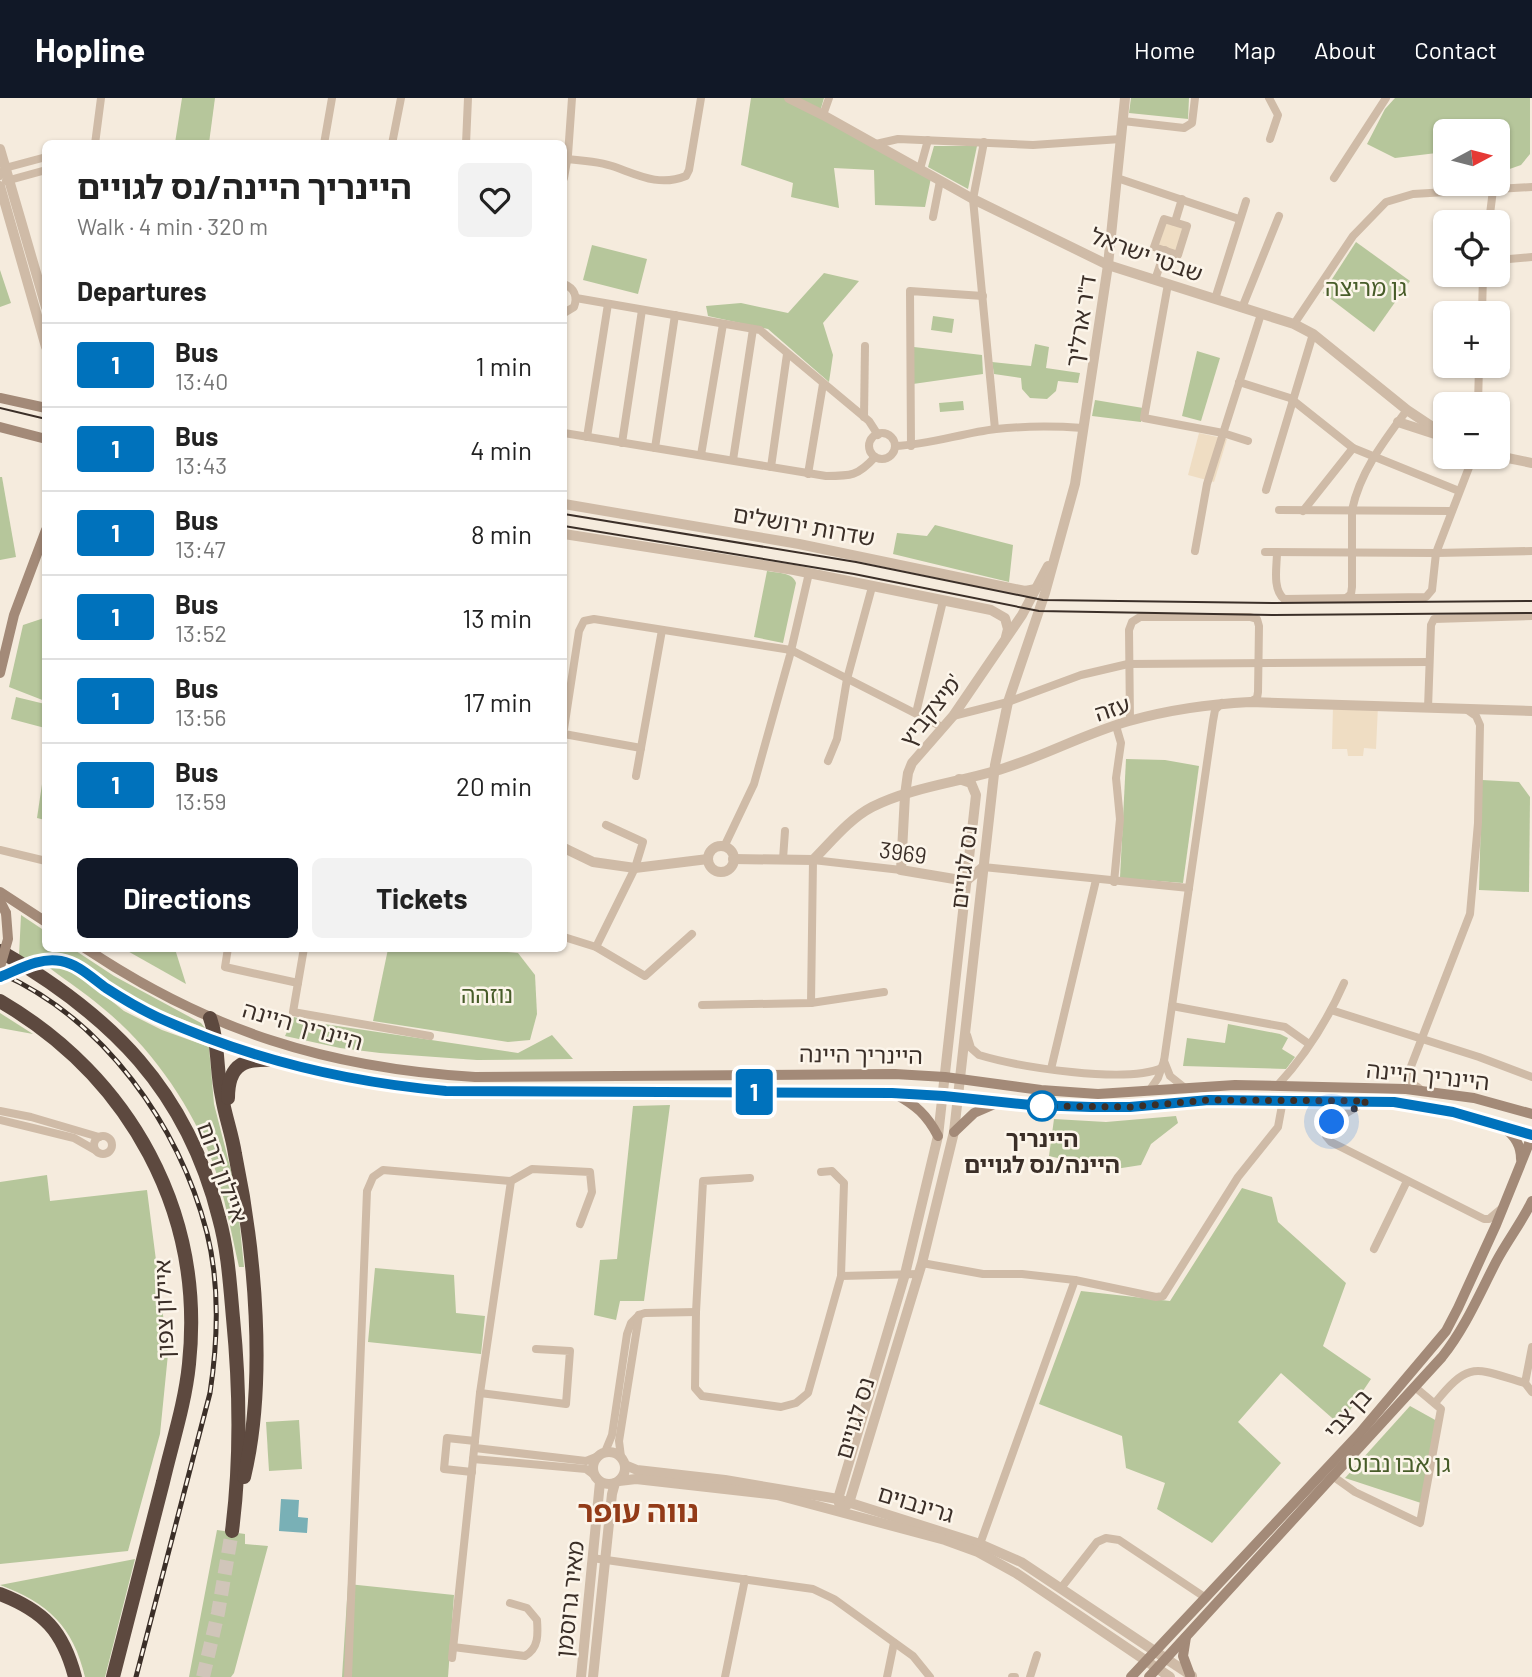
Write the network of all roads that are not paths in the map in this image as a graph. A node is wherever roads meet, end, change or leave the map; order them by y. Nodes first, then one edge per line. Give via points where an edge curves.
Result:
1 (101, 98) edge
2 (332, 98) edge
3 (401, 98) edge
4 (468, 98) edge
5 (572, 98) edge
6 (701, 98) edge
7 (789, 98) edge
8 (830, 98) edge
9 (1125, 98) edge
10 (1195, 98) edge
11 (1269, 98) edge
12 (1386, 98) edge
13 (823, 115) junction
14 (1123, 121) junction
15 (929, 139) junction
16 (1121, 139) junction
17 (1270, 139) dead end
18 (96, 140) edge
19 (325, 140) edge
20 (393, 140) edge
21 (466, 140) edge
22 (984, 142) junction
23 (876, 144) junction
24 (0, 149) edge
25 (567, 149) edge
26 (42, 159) edge
27 (567, 159) edge
28 (920, 169) junction
29 (42, 171) edge
30 (3, 178) edge
31 (1117, 178) junction
32 (1334, 178) dead end
33 (940, 181) junction
34 (1532, 187) edge
35 (1510, 189) edge
36 (1433, 193) edge
37 (1182, 199) junction
38 (973, 200) junction
39 (1246, 201) dead end
40 (1279, 216) dead end
41 (933, 217) dead end
42 (1239, 219) junction
43 (1175, 222) junction
44 (1110, 247) junction
45 (1165, 250) junction
46 (1093, 257) junction
47 (1532, 257) edge
48 (1510, 259) edge
49 (1108, 265) junction
50 (1155, 280) junction
51 (1168, 284) junction
52 (567, 286) edge
53 (42, 295) edge
54 (983, 296) junction
55 (576, 298) junction
56 (1215, 299) junction
57 (608, 303) junction
58 (1242, 308) junction
59 (642, 310) junction
60 (567, 311) edge
61 (1261, 314) junction
62 (675, 315) junction
63 (723, 324) junction
64 (1294, 324) junction
65 (754, 329) junction
66 (42, 331) edge
67 (1313, 334) junction
68 (865, 346) dead end
69 (787, 354) junction
70 (1239, 382) junction
71 (824, 384) junction
72 (0, 398) edge
73 (1294, 401) junction
74 (42, 407) edge
75 (1406, 410) junction
76 (864, 417) junction
77 (1398, 422) junction
78 (0, 427) edge
79 (1083, 428) junction
80 (1433, 428) edge
81 (995, 429) junction
82 (567, 433) edge
83 (1223, 433) junction
84 (1433, 433) edge
85 (878, 435) junction
86 (587, 437) junction
87 (42, 438) edge
88 (1248, 440) dead end
89 (622, 443) junction
90 (895, 446) junction
91 (911, 446) junction
92 (655, 448) junction
93 (1353, 448) junction
94 (701, 455) junction
95 (1374, 456) junction
96 (875, 457) junction
97 (1510, 458) edge
98 (733, 460) junction
99 (1532, 463) edge
100 (771, 467) junction
101 (1468, 469) edge
102 (808, 474) junction
103 (1266, 490) dead end
104 (1459, 491) junction
105 (567, 505) edge
106 (1279, 510) dead end
107 (1352, 510) junction
108 (1303, 511) junction
109 (1451, 511) junction
110 (567, 534) edge
111 (42, 541) edge
112 (1195, 551) dead end
113 (1352, 551) junction
114 (1532, 551) edge
115 (1265, 552) dead end
116 (1277, 552) junction
117 (1436, 553) junction
118 (808, 573) junction
119 (872, 587) junction
120 (1041, 591) junction
121 (1344, 599) junction
122 (943, 601) junction
123 (1532, 617) edge
124 (662, 630) junction
125 (1006, 636) junction
126 (791, 650) junction
127 (1429, 662) junction
128 (1259, 663) junction
129 (1128, 664) junction
130 (0, 673) edge
131 (847, 679) junction
132 (1008, 702) junction
133 (1250, 702) junction
134 (1222, 703) junction
135 (1199, 707) junction
136 (1428, 708) junction
137 (1466, 709) junction
138 (1496, 710) junction
139 (1532, 711) edge
140 (567, 712) edge
141 (916, 713) junction
142 (953, 716) junction
143 (1130, 721) junction
144 (1213, 721) junction
145 (1480, 725) junction
146 (1116, 726) junction
147 (942, 727) junction
148 (567, 733) edge
149 (641, 748) junction
150 (828, 761) dead end
151 (994, 771) junction
152 (636, 776) dead end
153 (959, 779) junction
154 (905, 795) junction
155 (606, 825) dead end
156 (785, 831) dead end
157 (724, 847) junction
158 (567, 849) edge
159 (0, 850) edge
160 (708, 859) junction
161 (733, 859) junction
162 (783, 859) junction
163 (42, 860) edge
164 (813, 860) junction
165 (983, 867) junction
166 (635, 868) junction
167 (901, 870) junction
168 (1096, 880) junction
169 (966, 881) junction
170 (1114, 882) junction
171 (1189, 888) junction
172 (0, 891) edge
173 (0, 901) edge
174 (42, 919) edge
175 (692, 934) dead end
176 (567, 938) edge
177 (596, 947) junction
178 (0, 951) edge
179 (92, 952) edge
180 (227, 952) edge
181 (303, 952) edge
182 (0, 967) edge
183 (0, 977) edge
184 (298, 983) junction
185 (1345, 983) dead end
186 (884, 992) dead end
187 (0, 1001) edge
188 (811, 1003) junction
189 (702, 1005) dead end
190 (1172, 1006) junction
191 (1331, 1010) junction
192 (210, 1018) junction
193 (966, 1030) junction
194 (430, 1036) dead end
195 (216, 1040) junction
196 (1420, 1040) junction
197 (1309, 1044) junction
198 (278, 1060) junction
199 (1163, 1064) junction
200 (1051, 1069) junction
201 (945, 1077) junction
202 (1532, 1077) edge
203 (961, 1079) junction
204 (1277, 1086) junction
205 (1186, 1088) junction
206 (1149, 1091) junction
207 (1422, 1091) junction
208 (892, 1093) junction
209 (944, 1096) junction
210 (959, 1097) junction
211 (1283, 1100) junction
212 (1367, 1101) junction
213 (1000, 1102) junction
214 (0, 1111) edge
215 (1532, 1114) edge
216 (0, 1121) edge
217 (1496, 1124) junction
218 (230, 1127) junction
219 (954, 1132) junction
220 (1532, 1135) edge
221 (938, 1136) junction
222 (99, 1137) junction
223 (95, 1150) junction
224 (1520, 1164) junction
225 (821, 1172) dead end
226 (750, 1178) dead end
227 (511, 1181) junction
228 (1407, 1181) junction
229 (1532, 1201) edge
230 (1503, 1207) junction
231 (580, 1224) dead end
232 (1374, 1249) dead end
233 (922, 1263) junction
234 (905, 1274) junction
235 (919, 1274) junction
236 (841, 1276) junction
237 (1075, 1280) junction
238 (696, 1312) junction
239 (639, 1315) junction
240 (1532, 1348) edge
241 (536, 1349) dead end
242 (1525, 1383) junction
243 (1416, 1388) junction
244 (1532, 1392) edge
245 (480, 1393) junction
246 (1435, 1403) junction
247 (475, 1445) junction
248 (600, 1454) junction
249 (473, 1459) junction
250 (623, 1461) junction
251 (472, 1472) junction
252 (1334, 1476) junction
253 (597, 1478) junction
254 (617, 1482) junction
255 (842, 1487) junction
256 (853, 1488) junction
257 (816, 1495) junction
258 (838, 1499) junction
259 (849, 1503) junction
260 (862, 1507) junction
261 (841, 1511) junction
262 (980, 1544) junction
263 (592, 1558) junction
264 (605, 1561) junction
265 (745, 1579) junction
266 (1061, 1588) junction
267 (0, 1594) edge
268 (1206, 1598) junction
269 (510, 1604) dead end
270 (1188, 1633) junction
271 (894, 1643) junction
272 (453, 1647) junction
273 (1156, 1650) junction
274 (1037, 1655) dead end
275 (452, 1658) dead end
276 (1165, 1658) junction
277 (1146, 1661) junction
278 (1156, 1668) junction
279 (1192, 1676) edge
280 (75, 1677) edge
281 (113, 1677) edge
282 (348, 1677) edge
283 (581, 1677) edge
284 (593, 1677) edge
285 (725, 1677) edge
286 (887, 1677) edge
287 (930, 1677) edge
288 (1030, 1677) edge
289 (1131, 1677) edge
290 (1149, 1677) edge
291 (1170, 1677) edge

1 - 18 street
2 - 19 street
3 - 20 street
4 - 21 street
5 - 25 street
6 - 27 street via 686,177 646,180 598,162
7 - 13 street, שבטי ישראל
8 - 13 street
9 - 14 street, ד"ר ארליך
10 - 14 street via 1192,123 1184,128
11 - 17 street via 1278,115
12 - 32 street
13 - 23 street, שבטי ישראל
14 - 16 street, ד"ר ארליך
15 - 22 street
15 - 23 street
15 - 28 street
16 - 22 street via 1033,145
16 - 31 street, ד"ר ארליך
22 - 38 street
23 - 28 street, שבטי ישראל
24 - 30 street
26 - 30 street
28 - 33 street, שבטי ישראל
29 - 30 street
30 - 53 street
30 - 66 street
31 - 37 street
31 - 44 street, ד"ר ארליך
33 - 38 street, שבטי ישראל
33 - 41 street
34 - 35 street
36 - 64 street via 1386,202 1353,236
37 - 42 street
37 - 43 street
38 - 46 street, שבטי ישראל
38 - 54 street
39 - 42 street
40 - 58 street
42 - 56 street
43 - 45 street via 1164,219 1154,247
43 - 45 street via 1187,226 1178,255
44 - 46 street
44 - 49 street, ד"ר ארליך
45 - 50 street
46 - 49 street, שבטי ישראל
47 - 48 street
49 - 50 street, שבטי ישראל
49 - 79 street, ד"ר ארליך
50 - 51 street, שבטי ישראל
51 - 56 street, שבטי ישראל
51 - 83 street via 1144,418
52 - 55 street
54 - 81 street
54 - 91 street via 910,291
55 - 57 street
55 - 60 street
56 - 58 street, שבטי ישראל
57 - 59 street
57 - 86 street
58 - 61 street, שבטי ישראל
59 - 62 street
59 - 89 street
61 - 64 street, שבטי ישראל
61 - 70 street
62 - 63 street
62 - 92 street
63 - 65 street
63 - 94 street
64 - 67 street, שבטי ישראל
65 - 69 street
65 - 98 street
67 - 73 street
67 - 75 street, שבטי ישראל
68 - 76 street
69 - 71 street
69 - 100 street
70 - 73 street
70 - 83 street
71 - 76 street
71 - 102 street
72 - 74 main road
73 - 93 street
73 - 103 street
75 - 77 street
75 - 80 street, שבטי ישראל
76 - 85 street
77 - 84 street
77 - 95 street
78 - 87 main road
79 - 81 street
79 - 120 street, ד"ר ארליך via 1073,493
81 - 91 street
82 - 86 street
83 - 88 street
83 - 112 street via 1207,484
85 - 90 street via 889,436
85 - 96 street via 870,443
86 - 89 street
89 - 92 street
90 - 91 street
90 - 96 street via 890,457
92 - 94 street
93 - 95 street
93 - 108 street
94 - 98 street
95 - 104 street
95 - 107 street
96 - 102 street via 851,476
97 - 99 street
98 - 100 street
100 - 102 street
101 - 104 street
104 - 109 street
105 - 120 street, שדרות ירושלים
106 - 108 street
107 - 108 street
107 - 109 street
107 - 113 street
109 - 117 street
110 - 118 street, שדרות ירושלים
111 - 130 main road via 14,615
113 - 116 street
113 - 117 street
113 - 121 street via 1352,591
114 - 117 street
115 - 116 street
116 - 121 street via 1277,591 1282,597
117 - 121 street via 1429,595
118 - 119 street, שדרות ירושלים
118 - 126 street
119 - 122 street, שדרות ירושלים
119 - 131 street
120 - 125 street, מיצקביץ'
120 - 132 street, נס לגויים
122 - 125 street, שדרות ירושלים via 998,613 1007,622
122 - 141 street
123 - 127 street via 1439,617 1431,624
124 - 126 street
124 - 140 street via 584,621
124 - 149 street
125 - 142 street, מיצקביץ'
126 - 131 street
126 - 157 street via 754,784
127 - 128 street
127 - 136 street
128 - 129 street
128 - 129 street via 1255,618 1143,616 1130,626
128 - 133 street via 1258,695
129 - 132 street via 1081,675
129 - 143 street
131 - 141 street
131 - 150 street via 837,739
132 - 142 street
132 - 151 street, נס לגויים
133 - 134 street, עזה
133 - 136 street, עזה
134 - 135 street, עזה
134 - 144 street
135 - 143 street, עזה
135 - 144 street
136 - 137 street, עזה
137 - 138 street, עזה
137 - 145 street
138 - 139 street, עזה
138 - 145 street
141 - 147 street
142 - 147 street, מיצקביץ'
143 - 146 street, עזה
144 - 171 street
145 - 196 street via 1470,914
146 - 151 street, עזה
146 - 170 street via 1121,743
147 - 154 street, מיצקביץ' via 912,763
148 - 149 street
149 - 152 street
151 - 153 street, עזה
151 - 165 street, נס לגויים
153 - 154 street, עזה
153 - 169 street, נס לגויים via 971,783 976,791
154 - 164 street, עזה via 857,817
154 - 167 street, מיצקביץ'
155 - 166 street via 643,842
156 - 162 street
157 - 160 street via 713,849
157 - 161 street
158 - 166 street via 593,862
159 - 163 street
160 - 161 street via 713,869 721,872 728,870
160 - 166 street
161 - 162 street
162 - 164 street
164 - 167 street, 3969
164 - 188 street
165 - 168 street
165 - 169 street
165 - 193 street, נס לגויים
166 - 177 street
167 - 169 street, 3969
168 - 170 street
168 - 200 street
169 - 201 street, נס לגויים
170 - 171 street
171 - 190 street
172 - 174 main road
173 - 182 main road, bridge via 9,939
175 - 177 street via 645,976
176 - 177 street
178 - 218 highway, איילון דרום via 75,999 120,1039 175,1109 202,1165 220,1220 234,1328 239,1433 232,1528 251,1448 256,1359 250,1262
179 - 192 main road, היינריך היינה
180 - 184 street via 225,967
181 - 184 street
183 - 195 main road, היינריך היינה, bridge via 40,961 60,960 155,1016
184 - 194 street via 293,1012
185 - 191 street
186 - 188 street
187 - 281 highway, איילון צפון via 71,1051 121,1108 145,1144 167,1191 187,1267 191,1324 185,1388
188 - 189 street
190 - 197 street via 1284,1027
190 - 199 street
191 - 196 street
191 - 197 street
192 - 195 highway
192 - 201 main road, היינריך היינה via 308,1053 429,1074
193 - 200 street via 971,1048 979,1055
193 - 203 street, נס לגויים
195 - 198 main road, היינריך היינה
195 - 218 highway via 218,1077
196 - 202 street
196 - 207 street via 1410,1074 1412,1083
197 - 204 street
198 - 208 main road, היינריך היינה via 343,1078 446,1091
198 - 218 highway via 251,1060 235,1068 229,1079
199 - 200 street via 1145,1073 1116,1075
199 - 205 street
199 - 206 street
201 - 203 main road, היינריך היינה
201 - 209 street, נס לגויים
203 - 206 main road, היינריך היינה via 1098,1094
203 - 210 street, נס לגויים
204 - 205 main road, היינריך היינה
204 - 207 main road, היינריך היינה
205 - 206 main road, היינריך היינה
207 - 215 main road, היינריך היינה via 1474,1098
208 - 209 main road, היינריך היינה
208 - 221 main road via 922,1111
209 - 210 main road, היינריך היינה
209 - 221 street, נס לגויים
210 - 213 main road, היינריך היינה
210 - 219 street, נס לגויים
211 - 212 main road, היינריך היינה
211 - 213 main road, היינריך היינה via 1130,1107
211 - 237 street via 1278,1127 1238,1177 1163,1296
212 - 217 main road, היינריך היינה via 1425,1106
212 - 228 street via 1328,1124 1326,1136
213 - 219 main road via 974,1113
214 - 222 street
216 - 223 street via 74,1138
217 - 220 main road, היינריך היינה
217 - 224 main road via 1516,1139
219 - 233 street, נס לגויים
220 - 224 main road, בן צבי
221 - 234 street, נס לגויים
222 - 223 street
222 - 223 street via 110,1139 112,1148 104,1155
224 - 230 main road, בן צבי
225 - 236 street via 832,1171 844,1183
226 - 238 street via 703,1181
227 - 231 street via 531,1169 590,1172 592,1192
227 - 245 street
227 - 282 street via 383,1170 373,1177 367,1191
228 - 230 street via 1484,1219
228 - 232 street
229 - 243 main road, בן צבי via 1457,1338
230 - 268 main road, בן צבי via 1446,1331 1359,1434
233 - 235 street, נס לגויים
233 - 237 street via 983,1274
234 - 235 street
234 - 236 street
234 - 255 street, נס לגויים
235 - 256 street, נס לגויים
236 - 238 street via 808,1393 781,1407 702,1395 695,1388
237 - 262 street
238 - 239 street
239 - 248 street via 627,1334 612,1435
239 - 250 street via 619,1441
240 - 242 street
241 - 245 street via 570,1351 566,1404
242 - 244 street
242 - 246 street via 1476,1369 1450,1384
243 - 246 street
243 - 252 main road, בן צבי
245 - 247 street
246 - 252 street via 1441,1409 1420,1523 1355,1492
247 - 248 street via 586,1461
247 - 249 street
247 - 251 street via 447,1438 444,1469
248 - 250 street via 614,1452
248 - 253 street via 592,1466
249 - 251 street
249 - 253 street via 586,1469
250 - 254 street via 624,1473
250 - 257 street, גרינבוים via 637,1470
251 - 272 street
252 - 270 main road, בן צבי
253 - 254 street
253 - 263 street, מאיר גרוסמן
254 - 261 street, גרינבוים via 636,1479 777,1495
254 - 264 street, מאיר גרוסמן via 611,1494
255 - 257 street
255 - 258 street, נס לגויים
256 - 259 street, נס לגויים
256 - 260 street
257 - 258 street, גרינבוים
258 - 259 street, גרינבוים
258 - 261 street
259 - 260 street, גרינבוים
259 - 261 street
260 - 262 street, גרינבוים
261 - 277 street, גרינבוים via 978,1552
262 - 266 street, גרינבוים via 1021,1562
263 - 264 street
263 - 283 street, מאיר גרוסמן
264 - 265 street
264 - 284 street, מאיר גרוסמן
265 - 271 street via 813,1589
265 - 285 street
266 - 268 street via 1097,1542 1106,1538 1119,1540
266 - 273 street, גרינבוים
267 - 280 highway via 34,1609 51,1625 68,1652
268 - 273 main road, בן צבי
269 - 272 street via 527,1608 537,1620 531,1653
270 - 276 main road, בן צבי
270 - 279 main road via 1183,1656
271 - 286 street
271 - 287 street via 913,1656
272 - 275 street
273 - 276 street, גרינבוים
273 - 277 main road, בן צבי
274 - 288 street
276 - 278 main road, בן צבי
276 - 279 street, גרינבוים
277 - 278 street, גרינבוים
277 - 289 main road, בן צבי
278 - 290 main road, בן צבי
278 - 291 street, גרינבוים

